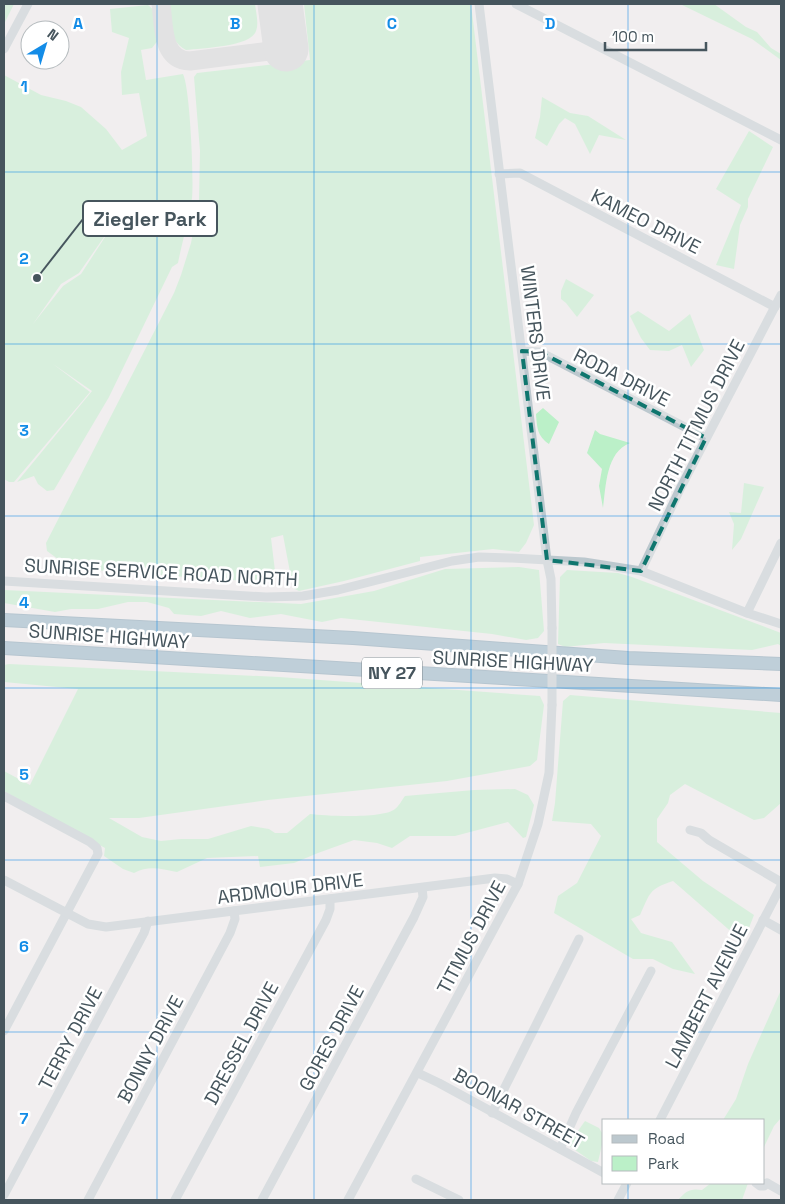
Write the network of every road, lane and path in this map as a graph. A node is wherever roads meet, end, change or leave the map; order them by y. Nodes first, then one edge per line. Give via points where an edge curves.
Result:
1 (28, 4) edge
2 (479, 4) edge
3 (516, 4) edge
4 (4, 49) edge
5 (781, 140) edge
6 (499, 174) junction
7 (781, 294) edge
8 (775, 307) junction
9 (522, 351) junction
10 (706, 438) junction
11 (781, 543) edge
12 (778, 556) edge
13 (547, 560) junction
14 (641, 571) junction
15 (4, 581) edge
16 (747, 613) junction
17 (4, 620) edge
18 (781, 624) edge
19 (4, 648) edge
20 (781, 664) edge
21 (552, 667) joint
22 (781, 695) edge
23 (4, 796) edge
24 (690, 830) dead end
25 (4, 880) edge
26 (781, 882) edge
27 (518, 884) junction
28 (781, 886) edge
29 (422, 888) junction
30 (330, 899) junction
31 (234, 911) junction
32 (67, 914) junction
33 (763, 920) junction
34 (148, 921) junction
35 (781, 930) edge
36 (579, 939) dead end
37 (651, 971) dead end
38 (4, 1031) edge
39 (418, 1073) junction
40 (492, 1113) junction
41 (661, 1119) edge
42 (560, 1149) junction
43 (602, 1173) edge
44 (416, 1179) dead end
45 (765, 1179) edge
46 (624, 1184) edge
47 (781, 1190) edge
48 (4, 1195) edge
49 (88, 1200) edge
50 (175, 1200) edge
51 (262, 1200) edge
52 (348, 1200) edge
53 (459, 1200) edge
54 (618, 1200) edge

1 - 4 street
2 - 6 street, WINTERS DRIVE
3 - 5 street
6 - 8 street, KAMEO DRIVE via 520,173
6 - 9 street, WINTERS DRIVE
7 - 8 street, NORTH TITMUS DRIVE
8 - 10 street, NORTH TITMUS DRIVE
9 - 10 street, RODA DRIVE via 540,352
9 - 13 street, WINTERS DRIVE
10 - 14 street, NORTH TITMUS DRIVE
11 - 12 street
12 - 16 street
13 - 14 street, SUNRISE SERVICE ROAD NORTH
13 - 15 street, SUNRISE SERVICE ROAD NORTH via 466,558 338,590 286,597
13 - 21 street, WINTERS DRIVE, bridge via 551,579
14 - 16 street, SUNRISE SERVICE ROAD NORTH
16 - 18 street, SUNRISE SERVICE ROAD NORTH
17 - 20 highway, SUNRISE HIGHWAY / NY 27 via 354,638 628,658
19 - 22 highway, SUNRISE HIGHWAY / NY 27
21 - 27 street, TITMUS DRIVE, bridge via 549,773 538,824
23 - 32 street via 97,848 97,859
24 - 26 street
25 - 32 street, ARDMOUR DRIVE
27 - 29 street, ARDMOUR DRIVE via 495,878
27 - 39 street, TITMUS DRIVE
28 - 33 street, LAMBERT AVENUE
29 - 30 street, ARDMOUR DRIVE
29 - 51 street, GORES DRIVE via 423,897 414,918
30 - 31 street, ARDMOUR DRIVE
30 - 50 street, DRESSEL DRIVE via 326,920
31 - 34 street, ARDMOUR DRIVE
31 - 49 street, BONNY DRIVE via 230,933
32 - 34 street, ARDMOUR DRIVE via 106,928
32 - 38 street
33 - 35 street
33 - 41 street, LAMBERT AVENUE
34 - 48 street, TERRY DRIVE
36 - 40 street
37 - 42 street
39 - 40 street, BOONAR STREET
39 - 52 street, TITMUS DRIVE
40 - 42 street, BOONAR STREET
42 - 43 street, BOONAR STREET
44 - 53 street
45 - 47 street
46 - 54 street

